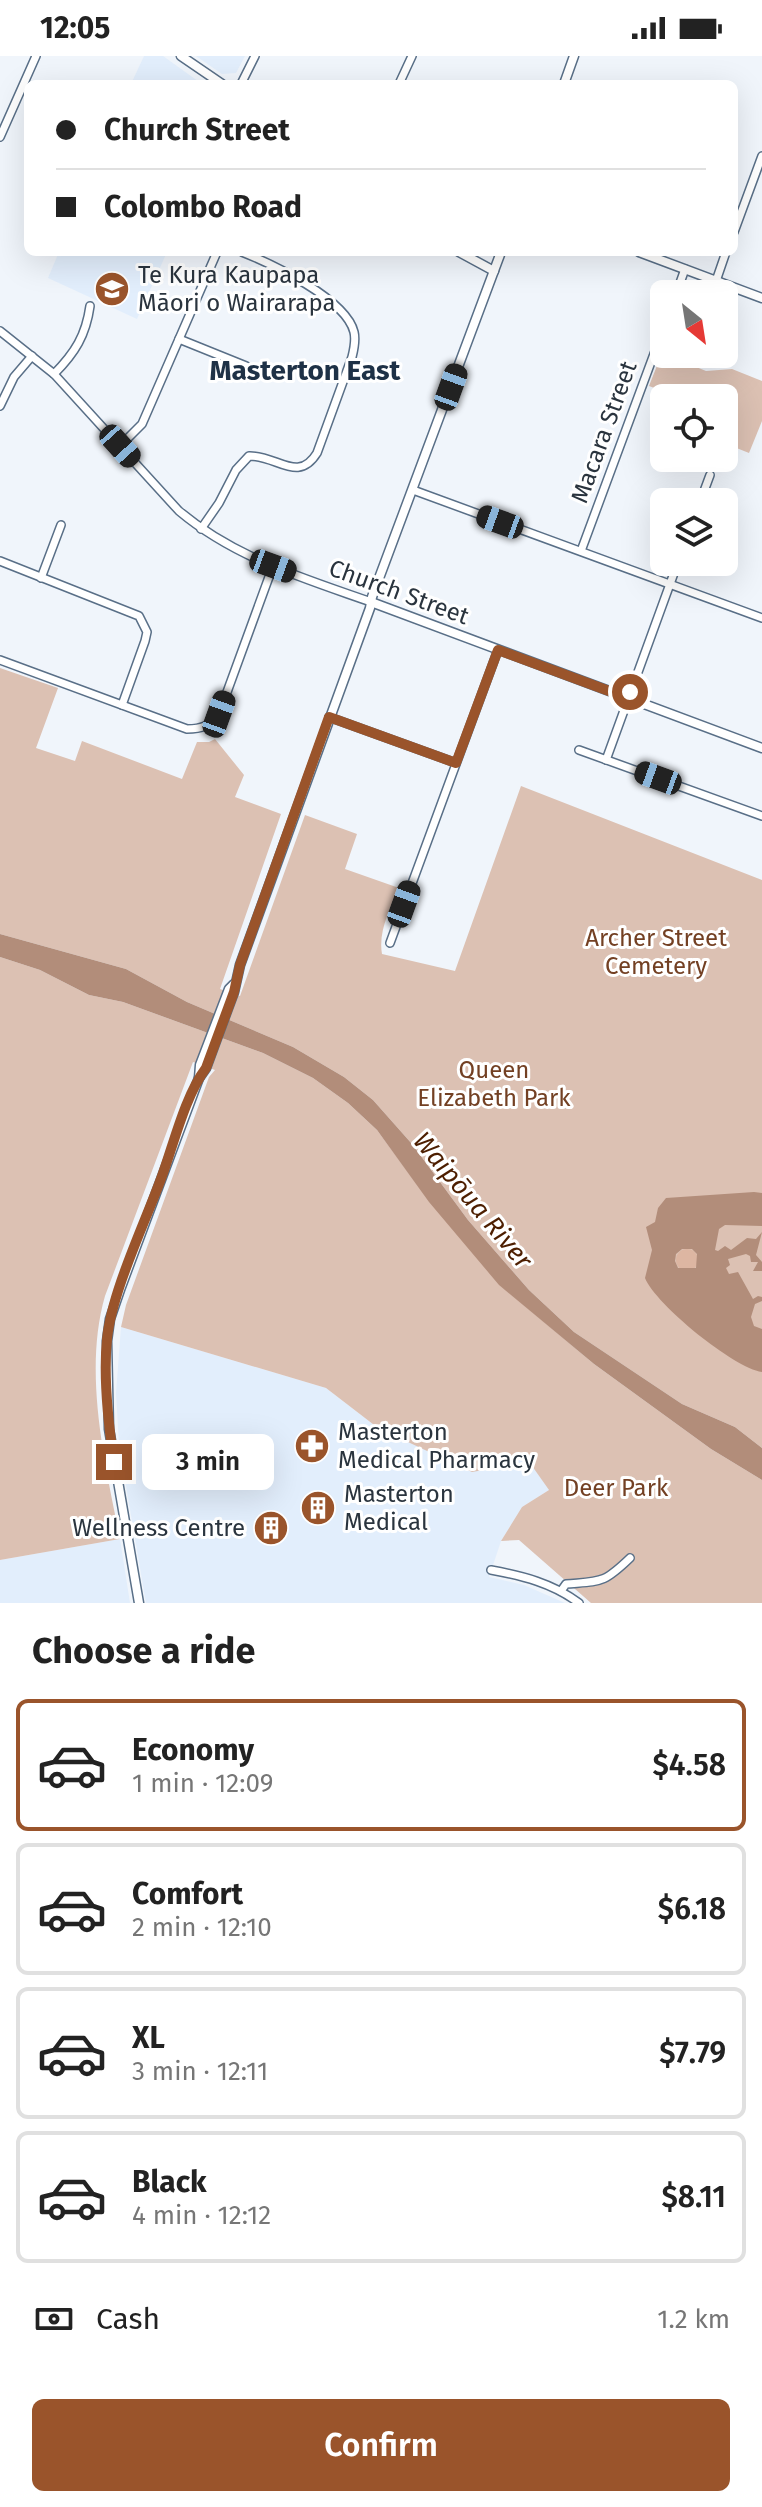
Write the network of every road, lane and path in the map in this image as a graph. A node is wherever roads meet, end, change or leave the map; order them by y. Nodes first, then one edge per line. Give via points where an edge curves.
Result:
1 (36, 56) edge
2 (181, 56) edge
3 (255, 56) edge
4 (412, 56) edge
5 (574, 56) edge
6 (25, 80) edge
7 (216, 80) edge
8 (243, 80) edge
9 (401, 80) edge
10 (565, 80) edge
11 (24, 83) edge
12 (0, 137) edge
13 (762, 156) edge
14 (738, 221) edge
15 (215, 256) edge
16 (251, 256) edge
17 (466, 256) edge
18 (500, 256) edge
19 (650, 256) edge
20 (725, 256) edge
21 (685, 269) junction
22 (494, 271) junction
23 (681, 280) edge
24 (713, 280) edge
25 (716, 280) edge
26 (738, 289) edge
27 (762, 298) edge
28 (90, 306) dead end
29 (0, 331) edge
30 (179, 339) junction
31 (32, 356) junction
32 (650, 365) edge
33 (246, 366) dead end
34 (54, 374) junction
35 (0, 406) edge
36 (120, 446) junction
37 (710, 475) dead end
38 (705, 488) edge
39 (413, 490) junction
40 (61, 525) dead end
41 (201, 529) junction
42 (581, 551) junction
43 (0, 561) edge
44 (273, 566) junction
45 (673, 576) edge
46 (41, 578) junction
47 (670, 584) junction
48 (371, 602) junction
49 (762, 617) edge
50 (498, 650) junction
51 (0, 660) edge
52 (628, 698) junction
53 (122, 705) junction
54 (329, 717) junction
55 (762, 748) edge
56 (579, 750) dead end
57 (606, 760) junction
58 (456, 763) junction
59 (762, 816) edge
60 (390, 943) dead end
61 (630, 1558) dead end
62 (491, 1570) dead end
63 (561, 1591) junction
64 (139, 1603) edge
65 (579, 1603) edge

1 - 6 street
2 - 7 street
3 - 8 street
4 - 9 street
5 - 10 street
11 - 12 street
13 - 14 street
15 - 30 street
16 - 41 street via 293,275 340,309 355,342 311,462 293,468 249,456
17 - 22 street
18 - 22 street
19 - 21 street
20 - 25 street
21 - 23 street
21 - 24 street
22 - 39 street
26 - 27 street
28 - 34 street via 77,349
29 - 31 street, Church Street
30 - 33 street
30 - 36 street via 142,424
31 - 34 street, Church Street
31 - 35 street
32 - 42 street, Macara Street
34 - 36 street, Church Street
36 - 41 street, Church Street
37 - 38 street
39 - 42 street
39 - 48 street
40 - 46 street
41 - 44 street, Church Street via 236,552
42 - 47 street
43 - 46 street
44 - 48 street, Church Street
44 - 53 street via 219,714 211,723 187,729
45 - 47 street
46 - 53 street via 139,616 147,632
47 - 49 street
47 - 52 street
48 - 50 street, Church Street
48 - 54 street
50 - 52 street, Church Street
50 - 58 street
51 - 53 street
52 - 55 street, Church Street
52 - 57 street
54 - 58 street
54 - 64 street via 110,1319 109,1429
56 - 57 street
57 - 59 street
58 - 60 street
61 - 63 street via 609,1578 566,1584
62 - 63 street
63 - 65 street

